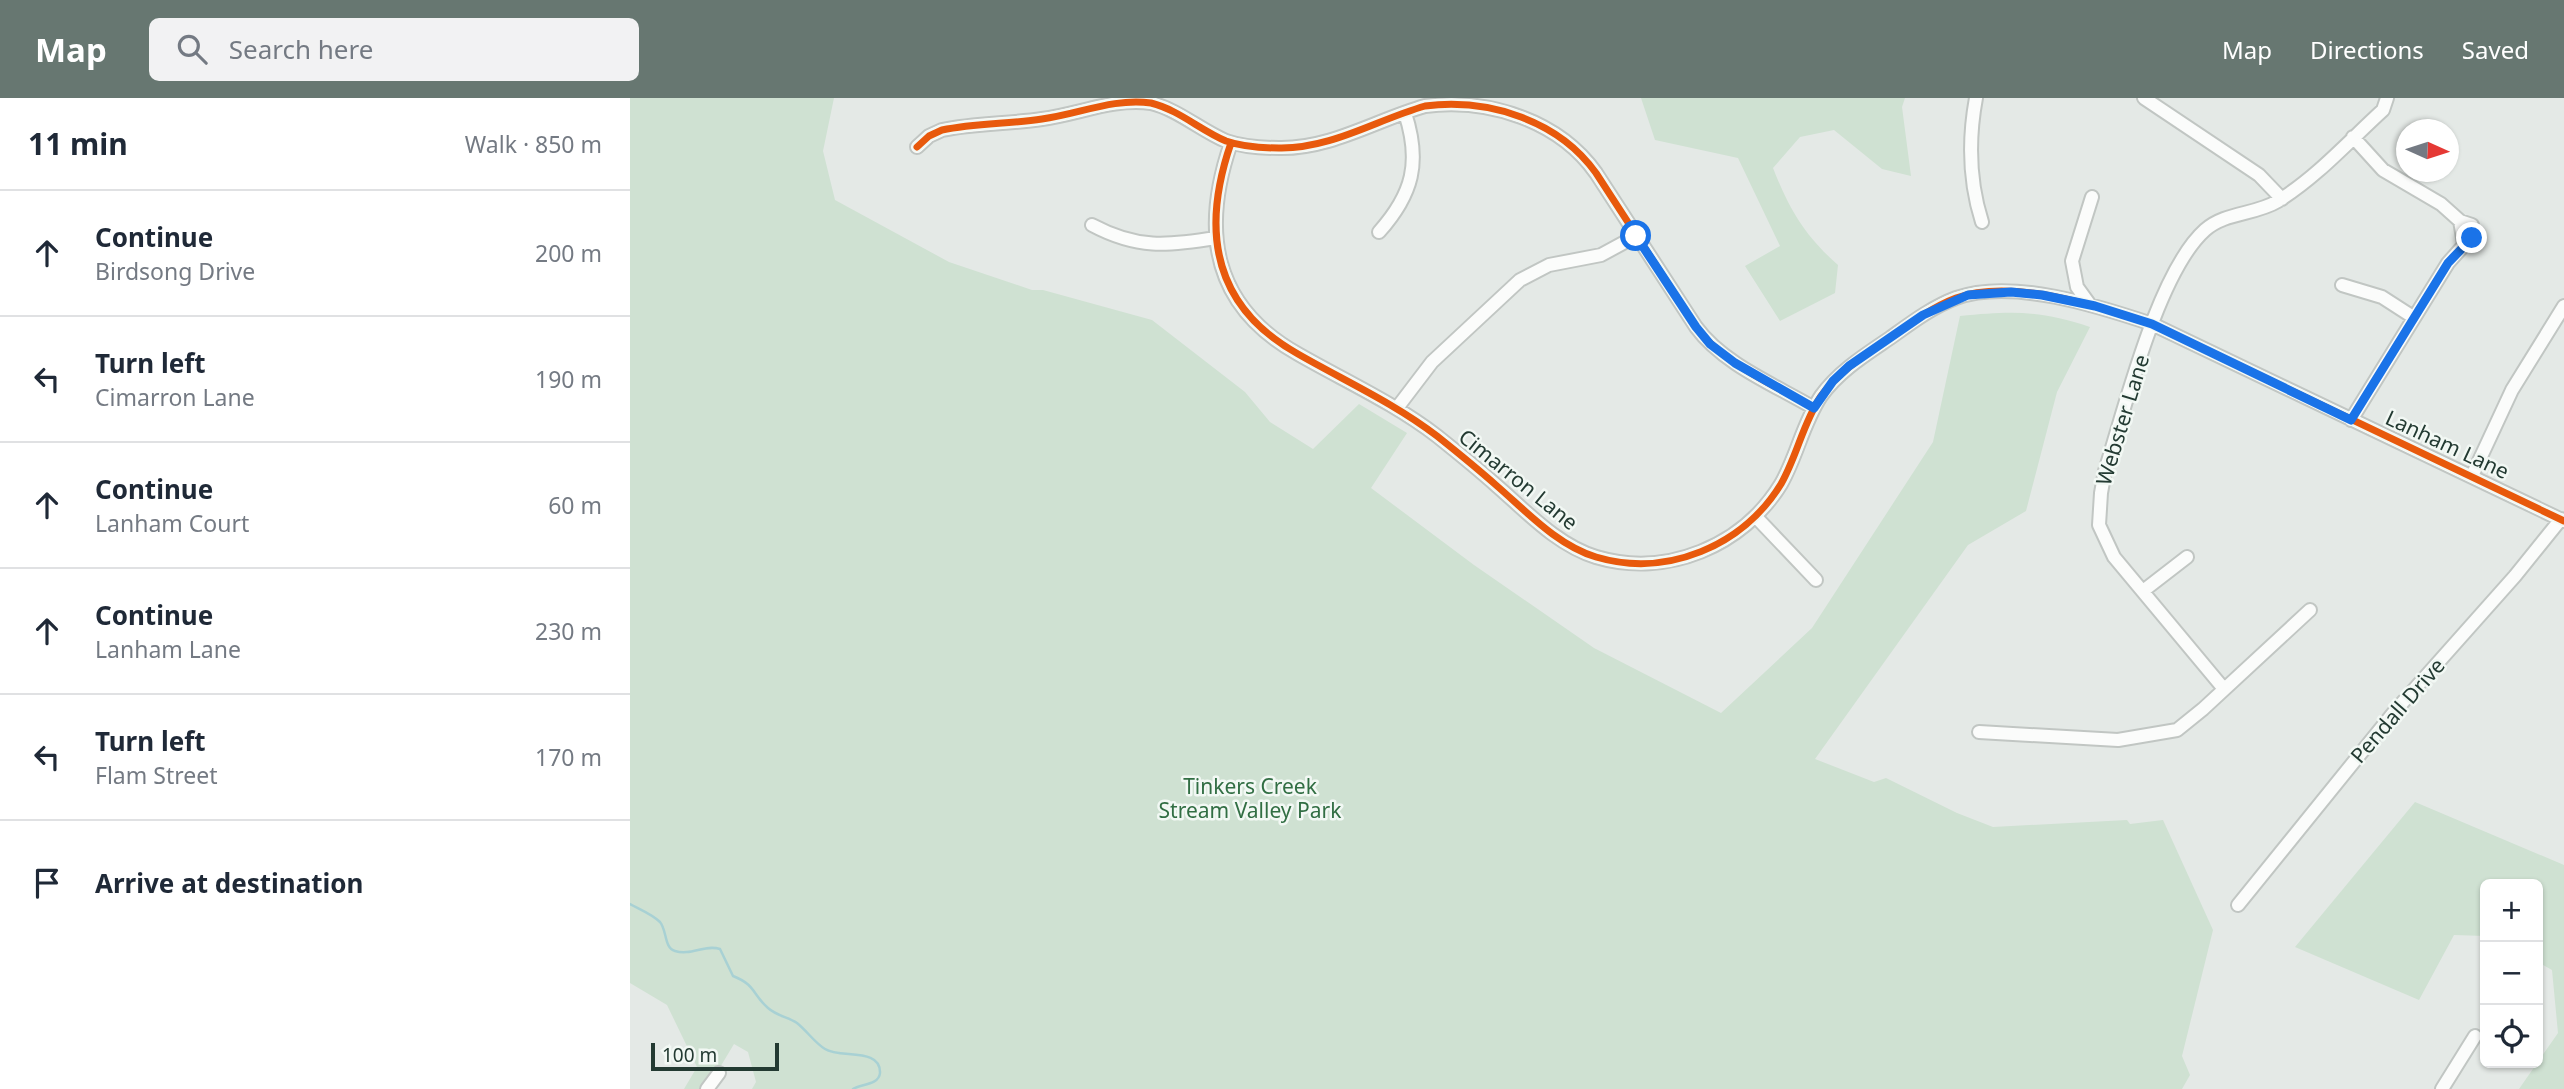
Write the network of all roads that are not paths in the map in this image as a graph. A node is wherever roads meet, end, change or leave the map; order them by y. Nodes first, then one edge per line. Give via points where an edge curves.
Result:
1 (1976, 98) edge
2 (2144, 98) edge
3 (2387, 98) edge
4 (1405, 113) junction
5 (2353, 137) junction
6 (1231, 143) junction
7 (917, 147) dead end
8 (2092, 197) dead end
9 (2282, 199) junction
10 (1982, 222) dead end
11 (1092, 225) dead end
12 (1379, 232) dead end
13 (1636, 236) junction
14 (1216, 238) junction
15 (2342, 285) dead end
16 (2087, 305) junction
17 (2564, 306) edge
18 (2413, 317) junction
19 (2152, 324) junction
20 (1397, 408) junction
21 (1814, 408) junction
22 (2351, 420) junction
23 (2472, 476) junction
24 (1756, 517) junction
25 (2563, 520) edge
26 (2188, 557) dead end
27 (1816, 580) dead end
28 (2143, 591) junction
29 (2310, 610) dead end
30 (2224, 689) junction
31 (1979, 732) dead end
32 (2238, 905) dead end
33 (2475, 1036) dead end
34 (719, 1073) dead end
35 (707, 1089) edge
36 (2442, 1089) edge

1 - 10 street via 1970,166
2 - 9 street via 2259,175
3 - 5 street, Webster Lane via 2383,110
4 - 6 street via 1306,147
4 - 12 street via 1414,148 1412,174 1402,201
4 - 13 street via 1460,102 1505,107 1531,117 1581,153
5 - 9 street, Webster Lane
5 - 18 street via 2383,170 2441,204 2460,221 2464,244
6 - 7 street via 1168,108 1126,100 1046,119 949,129 936,132
6 - 14 street, Cimarron Lane via 1217,190
8 - 16 street via 2072,261 2077,287
9 - 19 street, Webster Lane via 2203,232 2181,262
11 - 14 street via 1152,245
13 - 20 street via 1601,256 1549,265 1520,280 1432,362
13 - 21 street via 1710,344
14 - 20 street, Cimarron Lane via 1231,286 1253,319 1283,346
15 - 18 street via 2382,297
16 - 19 street, Lanham Lane
16 - 21 street, Cimarron Lane via 2011,292 1968,295 1923,315 1849,366
17 - 23 street via 2512,390
18 - 22 street
19 - 22 street, Lanham Lane
19 - 28 street, Webster Lane via 2105,471 2099,526 2115,557
20 - 24 street, Cimarron Lane via 1552,533 1598,557 1642,562 1678,559 1726,540
21 - 24 street, Cimarron Lane via 1785,475
22 - 23 street, Lanham Lane
23 - 25 street, Lanham Lane
24 - 27 street
25 - 32 street, Pendall Drive via 2395,711
26 - 28 street
28 - 30 street, Webster Lane
29 - 30 street
30 - 31 street via 2177,730 2118,740
33 - 36 street
34 - 35 street

